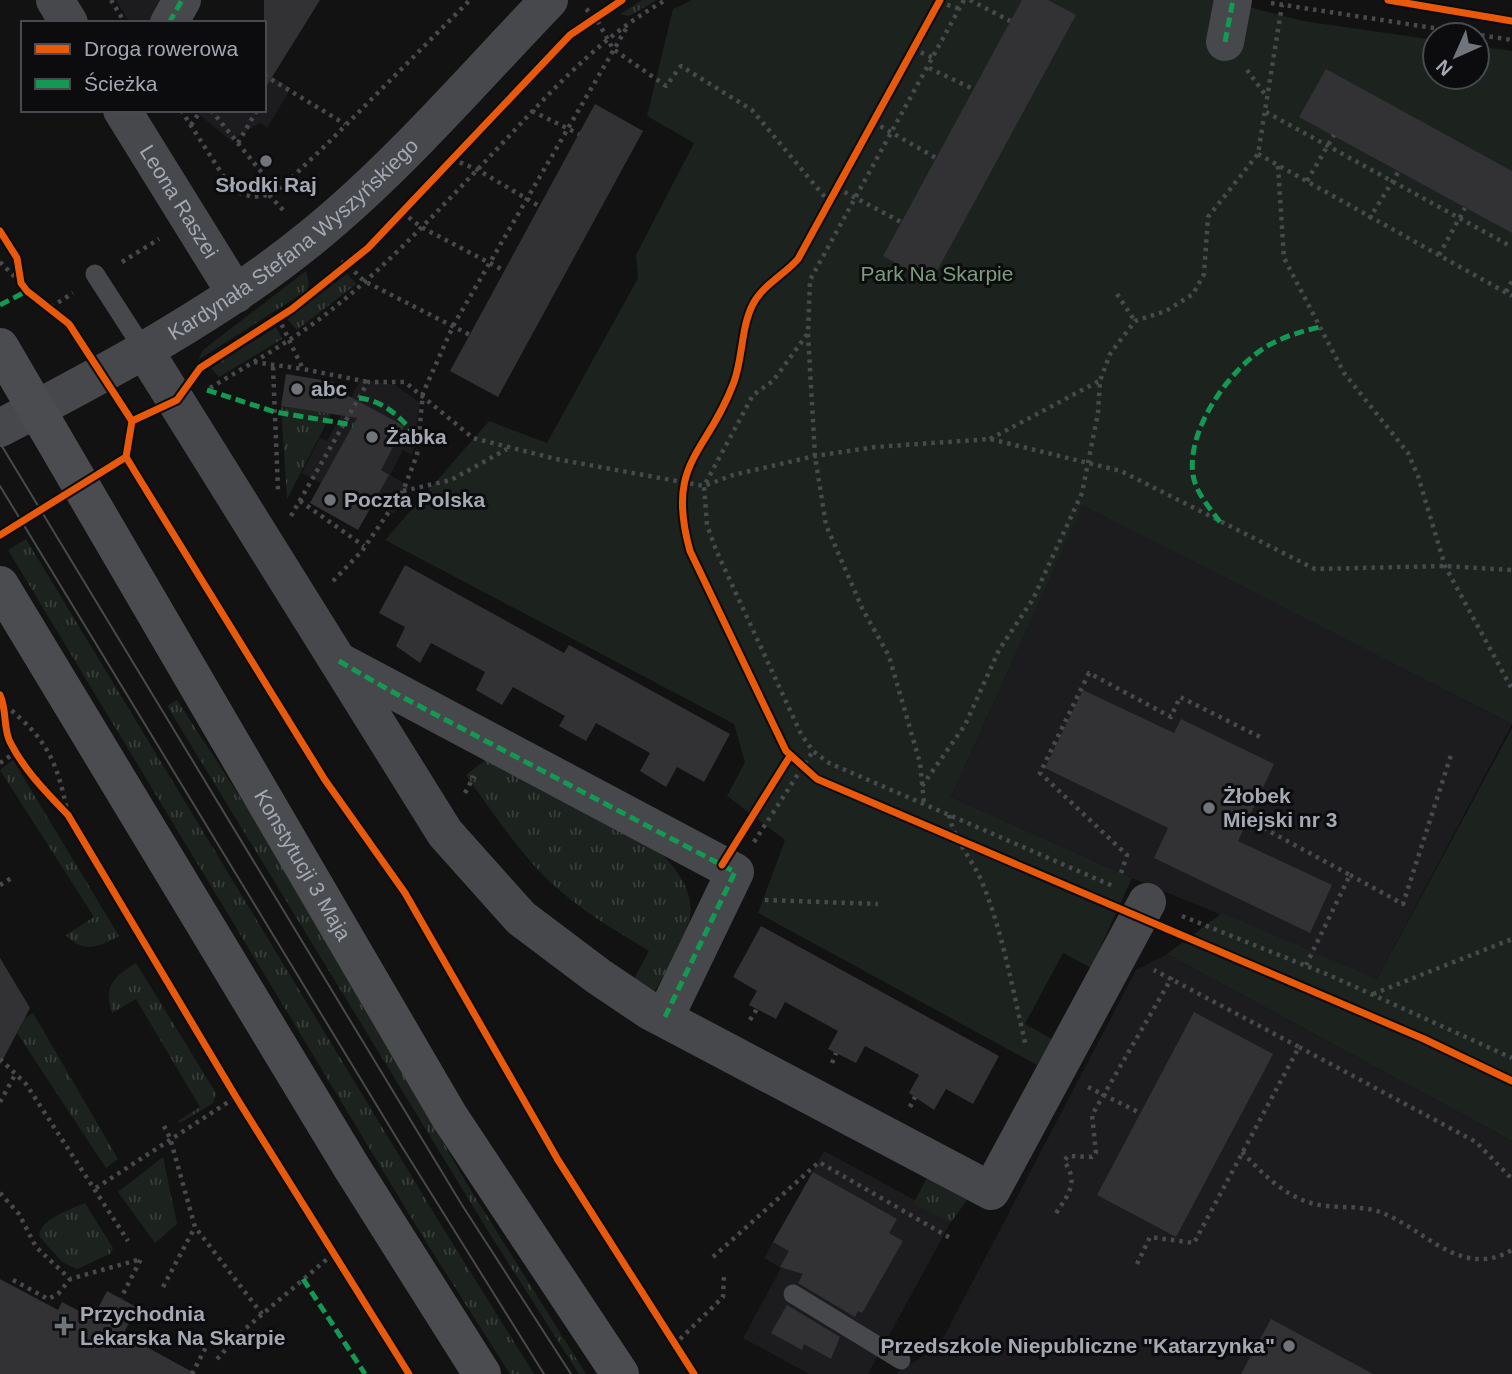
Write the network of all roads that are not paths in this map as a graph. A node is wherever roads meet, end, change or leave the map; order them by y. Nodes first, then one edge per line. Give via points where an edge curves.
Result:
1 (55, 0) edge
2 (182, 0) edge
3 (549, 0) edge
4 (1248, 1) edge
5 (68, 21) edge
6 (170, 21) edge
7 (1225, 42) dead end
8 (123, 112) edge
9 (95, 274) dead end
10 (236, 294) junction
11 (0, 347) edge
12 (144, 350) junction
13 (36, 410) junction
14 (0, 428) edge
15 (0, 585) edge
16 (339, 661) junction
17 (1128, 902) road end
18 (665, 1017) junction
19 (793, 1294) dead end
20 (901, 1360) dead end
21 (482, 1374) edge
22 (620, 1374) edge

1 - 5 street
2 - 6 street
3 - 10 street, Kardynała Stefana Wyszyńskiego via 374,182 311,238
4 - 7 street
8 - 10 street, Leona Raszei
9 - 12 lane
10 - 12 street, Kardynała Stefana Wyszyńskiego
11 - 13 street, Konstytucji 3 Maja
12 - 13 street, Kardynała Stefana Wyszyńskiego
12 - 16 street
13 - 14 street, Kardynała Stefana Wyszyńskiego
13 - 22 street, Konstytucji 3 Maja via 442,1104
15 - 21 street
16 - 18 street via 427,810 521,918 598,976
16 - 18 street via 491,744 728,885
17 - 18 street via 1120,953 991,1191
19 - 20 lane

